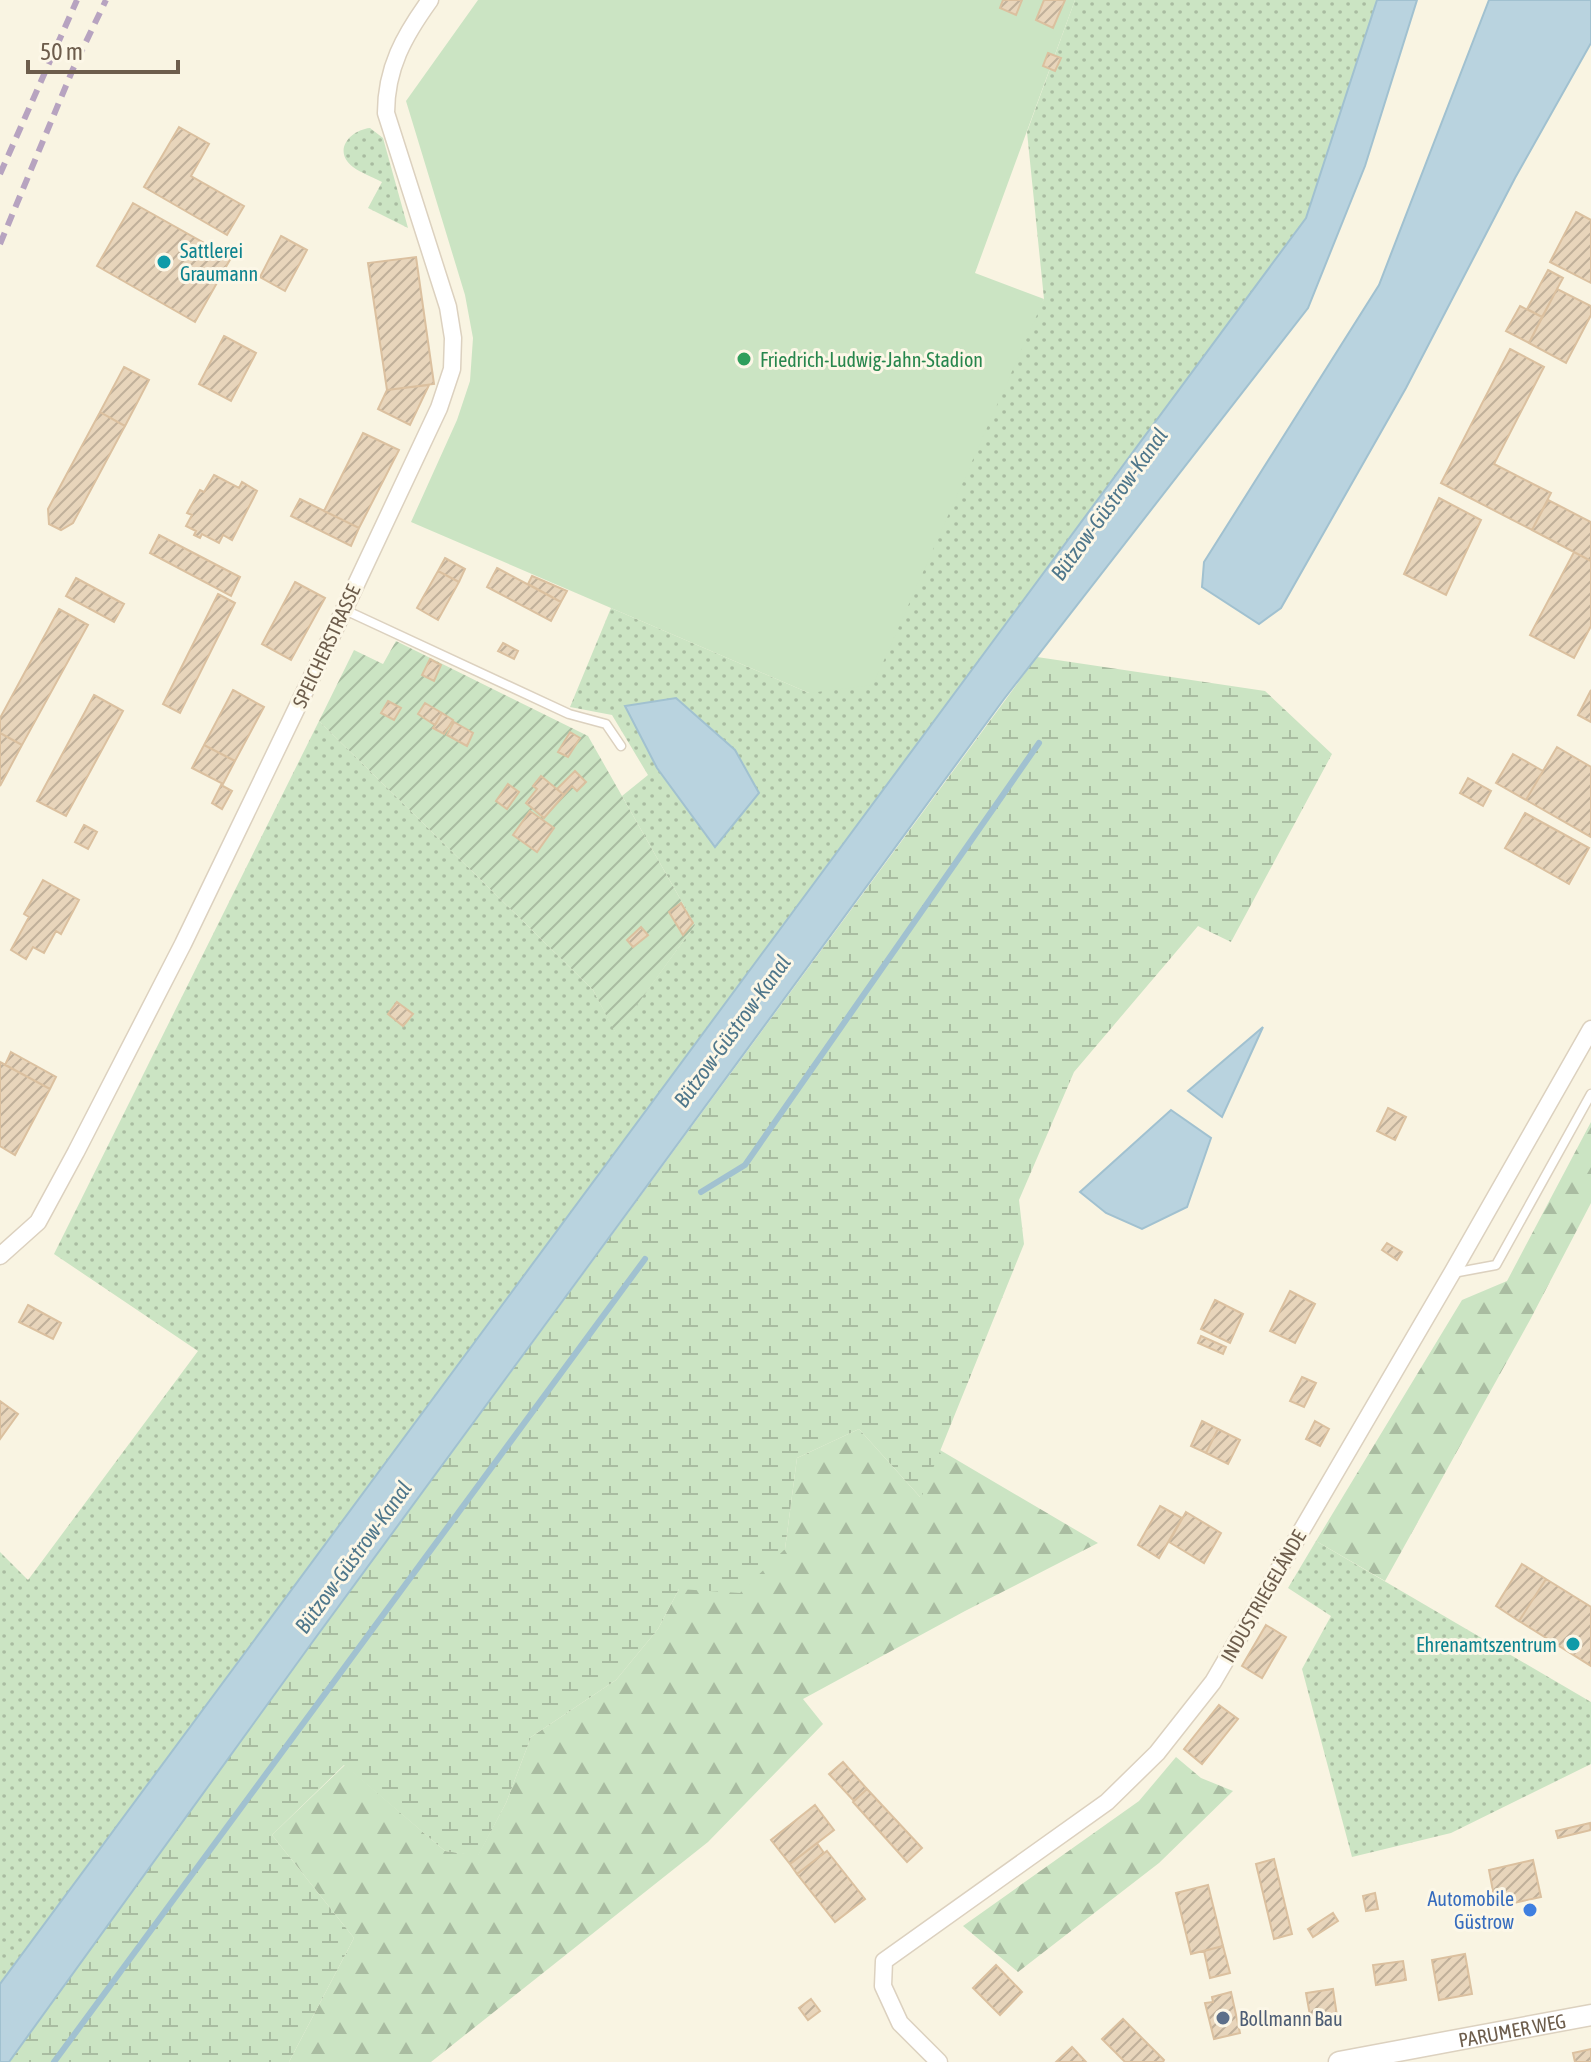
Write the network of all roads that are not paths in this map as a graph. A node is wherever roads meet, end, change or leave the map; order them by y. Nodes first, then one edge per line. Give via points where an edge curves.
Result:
1 (430, 0) edge
2 (344, 610) junction
3 (621, 746) dead end
4 (1591, 1029) edge
5 (1591, 1094) edge
6 (0, 1256) edge
7 (1452, 1273) junction
8 (1591, 2015) edge
9 (939, 2062) edge
10 (1339, 2062) edge

1 - 2 street, SPEICHERSTRASSE via 399,48 386,88 386,113 448,307 452,369 439,408
2 - 3 lane via 569,714 606,724
2 - 6 street, SPEICHERSTRASSE via 76,1152 38,1222
4 - 7 street, INDUSTRIEGELÄNDE
5 - 7 lane via 1496,1265
7 - 9 street, INDUSTRIEGELÄNDE via 1237,1644 1157,1753 1107,1802 884,1961 883,1986 900,2023
8 - 10 street, PARUMER WEG

